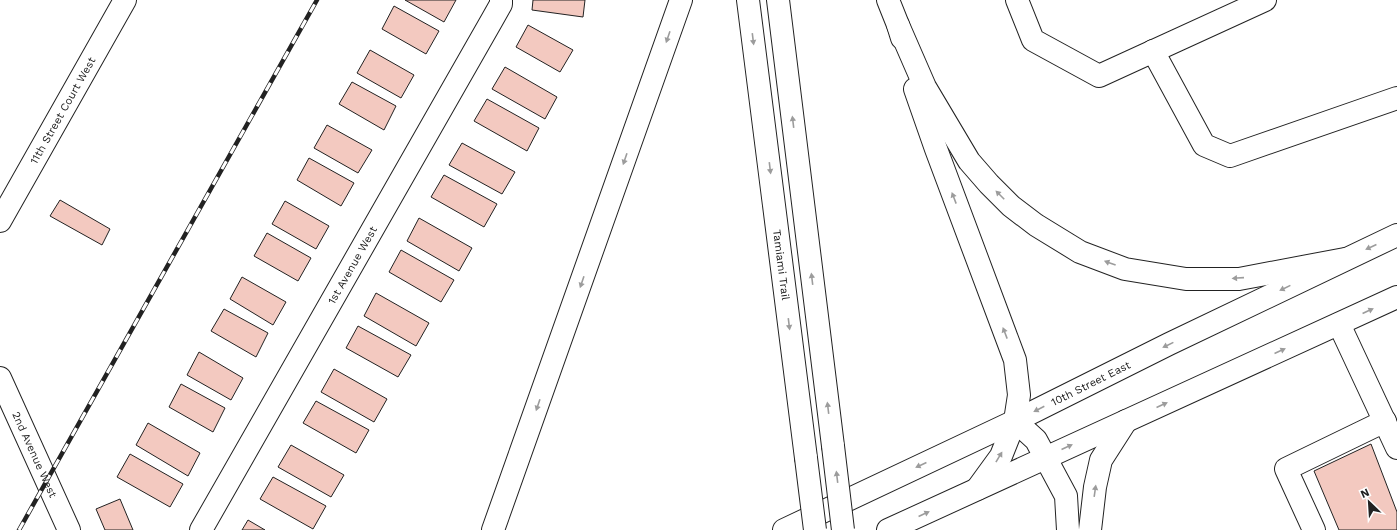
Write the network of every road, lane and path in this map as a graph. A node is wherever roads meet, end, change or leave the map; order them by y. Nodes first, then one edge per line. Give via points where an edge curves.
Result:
1 (125, 0) edge
2 (501, 0) edge
3 (681, 0) edge
4 (748, 0) edge
5 (778, 0) edge
6 (888, 0) edge
7 (1017, 0) edge
8 (1265, 0) edge
9 (898, 25) junction
10 (1153, 51) junction
11 (1397, 98) edge
12 (0, 221) edge
13 (1397, 235) edge
14 (1345, 259) junction
15 (1397, 297) edge
16 (1339, 324) junction
17 (0, 378) edge
18 (1015, 421) junction
19 (1126, 421) junction
20 (1385, 421) junction
21 (1397, 448) edge
22 (1046, 457) junction
23 (977, 489) junction
24 (495, 527) edge
25 (68, 530) edge
26 (201, 530) edge
27 (784, 530) edge
28 (815, 530) edge
29 (843, 530) edge
30 (888, 530) edge
31 (1068, 530) edge
32 (1090, 530) edge
33 (1314, 530) edge

1 - 12 main road, 11th Street Court West
2 - 26 main road, 1st Avenue West
3 -> 24 main road
4 -> 28 main road, Tamiami Trail, bridge
29 -> 5 main road, bridge
6 - 9 main road
7 - 10 main road via 1033,40 1099,76
8 - 10 main road
14 -> 9 main road via 1240,279 1186,279 1125,269 1080,252 1036,225 1012,206 969,161 925,87
18 -> 9 main road via 1018,395 1015,360 916,95
10 - 11 main road via 1204,145 1230,156
13 -> 14 main road, 10th Street East
14 -> 18 main road, 10th Street East
16 -> 15 main road
19 -> 16 main road
16 - 20 main road
17 - 25 main road, 2nd Avenue West
18 - 22 main road via 1036,440
23 -> 18 main road via 1001,456
18 -> 27 main road, 10th Street East
22 -> 19 main road
32 -> 19 main road via 1101,460
20 - 21 main road
20 - 33 main road via 1286,469
22 - 23 main road
22 - 31 main road via 1066,496
30 -> 23 main road

